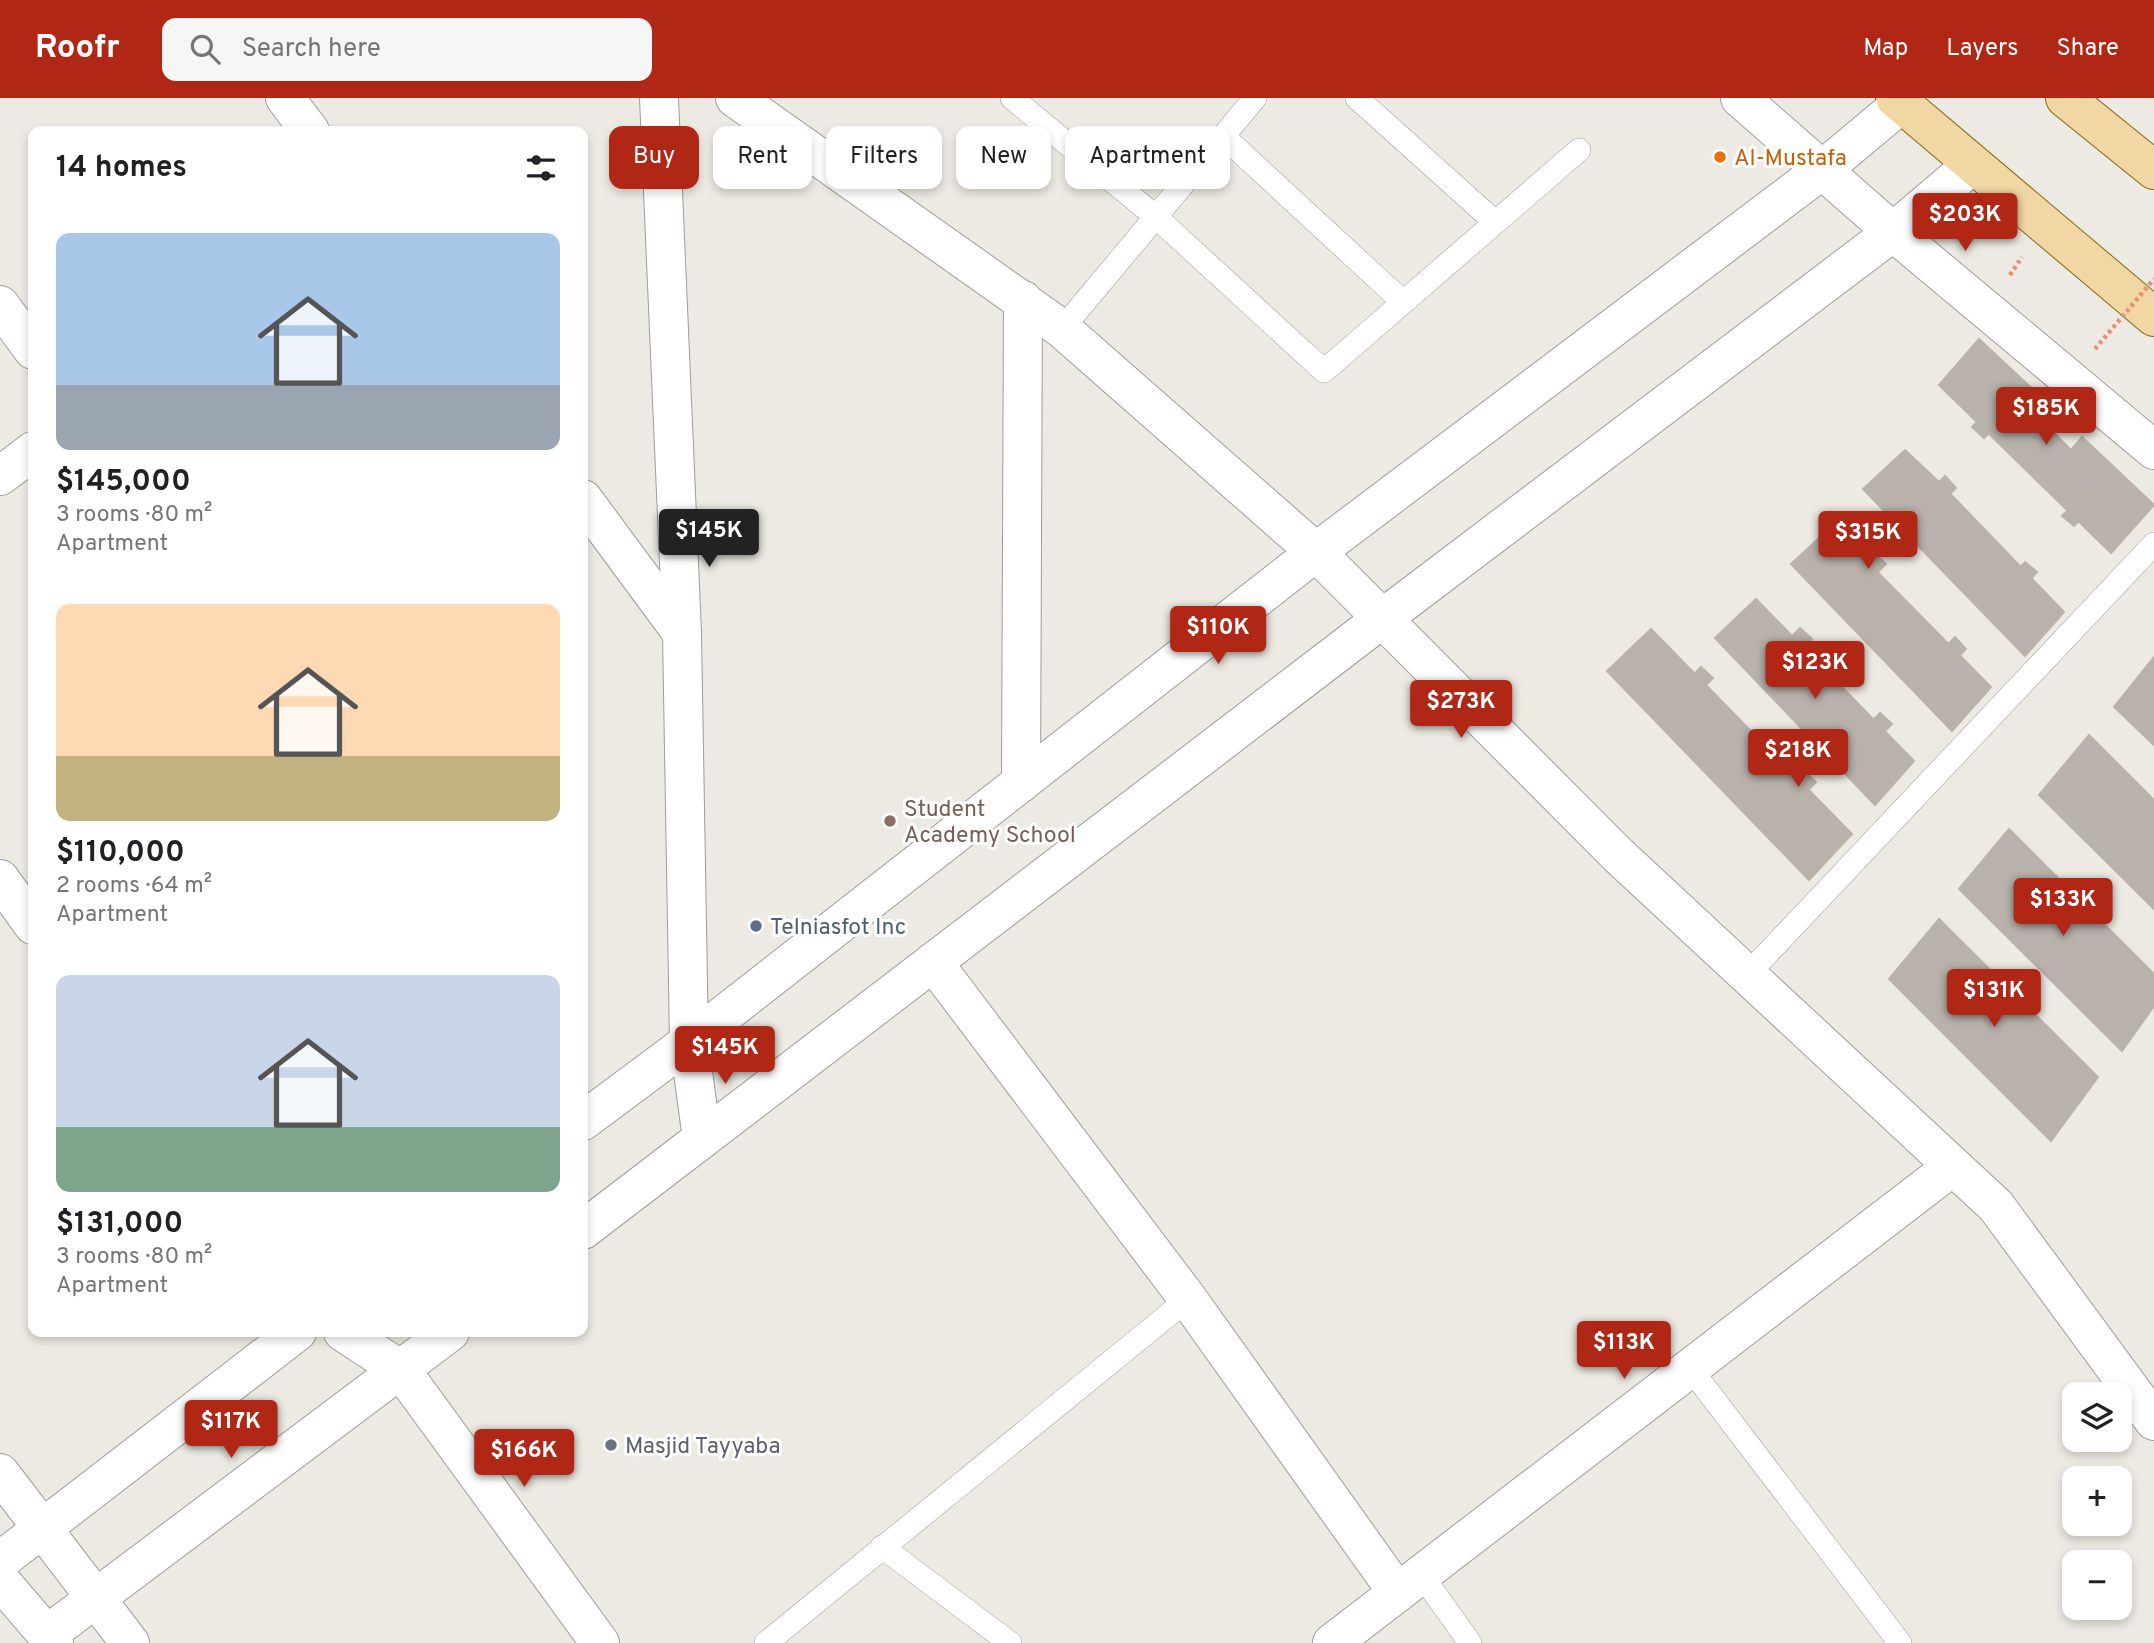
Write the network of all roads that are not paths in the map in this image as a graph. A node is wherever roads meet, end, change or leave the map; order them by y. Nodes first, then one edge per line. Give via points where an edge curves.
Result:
1 (285, 98) edge
2 (659, 98) edge
3 (735, 98) edge
4 (1012, 98) edge
5 (1255, 98) edge
6 (1357, 98) edge
7 (1740, 98) edge
8 (2065, 98) edge
9 (1898, 101) edge
10 (306, 126) edge
11 (1230, 128) edge
12 (1230, 142) edge
13 (1579, 150) dead end
14 (1972, 165) junction
15 (1822, 170) junction
16 (2154, 170) edge
17 (1179, 189) edge
18 (1156, 217) junction
19 (1495, 222) junction
20 (1893, 232) junction
21 (1023, 300) junction
22 (1403, 302) junction
23 (0, 305) edge
24 (2154, 317) edge
25 (1062, 329) junction
26 (28, 343) edge
27 (2154, 450) edge
28 (28, 455) edge
29 (0, 476) edge
30 (588, 506) edge
31 (2154, 544) edge
32 (1316, 552) junction
33 (1382, 618) junction
34 (682, 633) junction
35 (1021, 783) junction
36 (0, 879) edge
37 (28, 918) edge
38 (933, 962) junction
39 (1747, 975) junction
40 (690, 1042) junction
41 (589, 1104) edge
42 (702, 1139) junction
43 (1952, 1167) junction
44 (588, 1226) edge
45 (1188, 1299) junction
46 (291, 1337) edge
47 (351, 1337) edge
48 (444, 1337) edge
49 (1690, 1368) junction
50 (401, 1370) junction
51 (2154, 1421) edge
52 (0, 1473) edge
53 (43, 1528) junction
54 (883, 1547) junction
55 (0, 1561) edge
56 (0, 1580) edge
57 (1409, 1583) junction
58 (97, 1598) junction
59 (51, 1639) edge
60 (130, 1643) edge
61 (600, 1643) edge
62 (765, 1643) edge
63 (1010, 1643) edge
64 (1332, 1643) edge
65 (1471, 1643) edge
66 (1900, 1643) edge

1 - 10 street
2 - 34 street
3 - 21 street
4 - 18 lane
5 - 11 lane
6 - 19 lane
7 - 15 street
8 - 16 main road
9 - 14 main road
9 - 15 street
12 - 22 lane
13 - 19 lane
14 - 20 street
14 - 24 main road
15 - 20 street
15 - 32 street
17 - 18 lane
18 - 22 lane via 1324,371
18 - 25 lane
19 - 22 lane
20 - 27 street
20 - 33 street
21 - 25 street
21 - 35 street
23 - 26 street
25 - 32 street
28 - 29 street
30 - 34 street
31 - 39 lane
32 - 33 street
32 - 35 street
33 - 38 street
33 - 39 street via 1618,855
34 - 40 street
35 - 40 street
36 - 37 street
38 - 42 street
38 - 45 street
39 - 43 street
40 - 41 street
40 - 42 street
42 - 44 street
43 - 49 street
43 - 51 street via 1996,1206
45 - 54 lane
45 - 57 street
46 - 53 street
47 - 50 street
48 - 50 street
49 - 57 street
49 - 66 lane
50 - 58 street
50 - 61 street
52 - 53 street
53 - 55 street
53 - 58 street
54 - 62 lane
54 - 63 lane
56 - 59 street
57 - 64 street
57 - 65 lane
58 - 59 street
58 - 60 street

